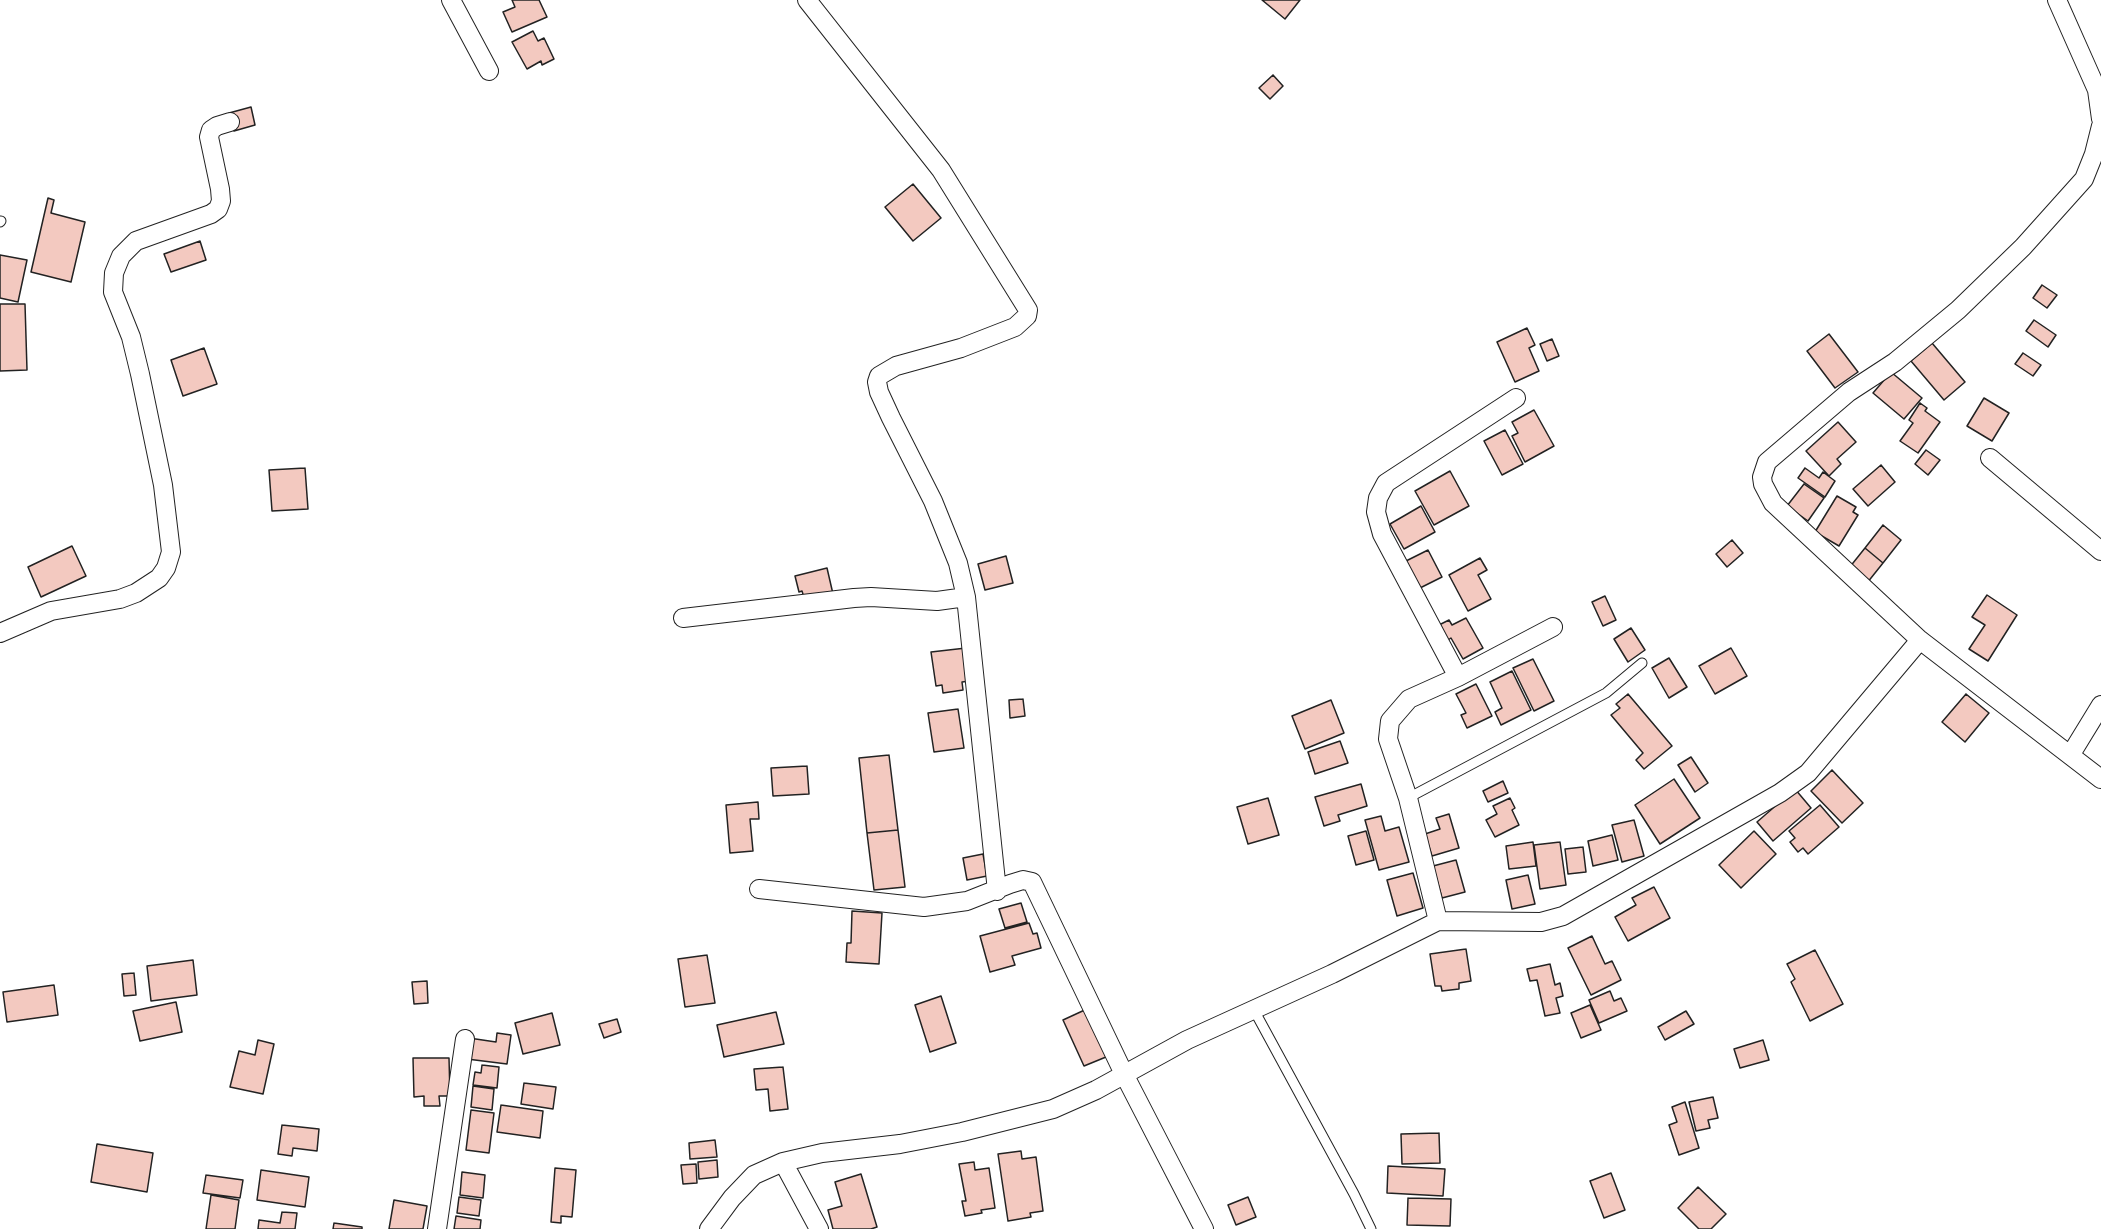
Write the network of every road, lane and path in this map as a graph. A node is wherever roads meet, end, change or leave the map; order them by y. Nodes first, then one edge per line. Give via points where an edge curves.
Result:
1 (451, 0) edge
2 (807, 0) edge
3 (2057, 0) edge
4 (489, 71) dead end
5 (2101, 119) edge
6 (230, 122) dead end
7 (2101, 126) edge
8 (1516, 398) dead end
9 (1990, 458) dead end
10 (2101, 551) edge
11 (966, 597) junction
12 (683, 618) dead end
13 (1553, 627) dead end
14 (0, 633) edge
15 (1920, 640) junction
16 (1642, 663) dead end
17 (1458, 677) junction
18 (2101, 705) edge
19 (2071, 754) junction
20 (2101, 779) edge
21 (1408, 798) junction
22 (759, 889) dead end
23 (997, 891) junction
24 (1438, 921) junction
25 (1254, 1010) junction
26 (465, 1040) dead end
27 (1124, 1074) junction
28 (783, 1162) junction
29 (437, 1229) edge
30 (709, 1229) edge
31 (819, 1229) edge
32 (1204, 1229) edge
33 (1371, 1229) edge

1 - 4 street
2 - 11 street via 941,170 1028,310 1015,327 961,348 896,366 879,376 877,382 933,501 958,563
3 - 5 street via 2097,90
6 - 14 street via 211,130 208,138 220,189 218,209 136,241 121,256 114,273 113,292 140,374 163,485 171,552 166,568 159,578 136,593 51,611
7 - 15 street via 2084,179 2023,248 1958,310 1895,362 1849,392 1767,462 1763,484 1773,503
8 - 17 street via 1386,483 1378,498 1376,512 1382,534
9 - 10 street
11 - 12 street via 937,601 854,598
11 - 23 street
13 - 17 street
15 - 19 street
15 - 24 street via 1808,773 1780,793 1563,916 1541,922
16 - 21 lane via 1606,693
17 - 21 street via 1409,699 1390,721 1388,739
18 - 19 street
19 - 20 street
21 - 24 street
22 - 23 street via 924,907 968,901
23 - 27 street via 1023,880 1032,882
24 - 25 street
25 - 27 street
25 - 33 lane
26 - 29 street
27 - 28 street via 1053,1109 1012,1121
27 - 32 street
28 - 30 street via 754,1175
28 - 31 street

